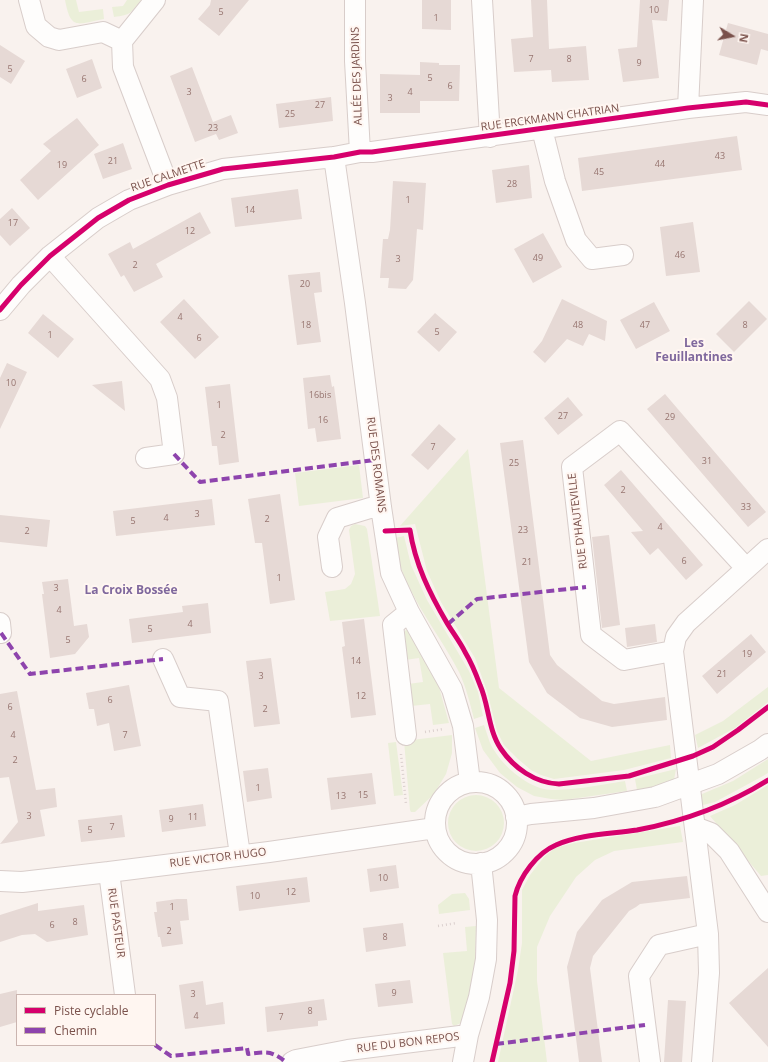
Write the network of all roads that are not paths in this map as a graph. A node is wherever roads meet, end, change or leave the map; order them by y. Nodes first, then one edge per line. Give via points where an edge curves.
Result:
1 (29, 0) edge
2 (155, 0) edge
3 (355, 0) edge
4 (482, 0) edge
5 (693, 0) edge
6 (122, 41) junction
7 (768, 105) edge
8 (688, 108) junction
9 (542, 129) junction
10 (490, 137) junction
11 (360, 152) junction
12 (334, 157) junction
13 (168, 185) junction
14 (623, 255) dead end
15 (50, 256) junction
16 (0, 310) edge
17 (146, 458) dead end
18 (381, 507) junction
19 (768, 548) edge
20 (332, 567) dead end
21 (746, 568) junction
22 (409, 612) junction
23 (674, 651) junction
24 (163, 659) dead end
25 (406, 735) road end
26 (768, 744) edge
27 (470, 782) junction
28 (690, 784) junction
29 (516, 817) junction
30 (695, 827) junction
31 (436, 828) junction
32 (240, 855) junction
33 (481, 864) junction
34 (109, 872) junction
35 (0, 881) edge
36 (768, 912) edge
37 (708, 934) junction
38 (125, 994) edge
39 (468, 1035) junction
40 (292, 1062) edge
41 (463, 1062) edge
42 (650, 1062) edge
43 (702, 1062) edge

1 - 6 street via 36,26 49,37 59,40 103,32
2 - 6 street
3 - 11 street, ALLÉE DES JARDINS via 355,61
4 - 10 street
5 - 8 street
6 - 13 street via 123,67
7 - 8 street, RUE ERCKMANN CHATRIAN via 746,102
8 - 9 street, RUE ERCKMANN CHATRIAN
9 - 10 street, RUE ERCKMANN CHATRIAN
9 - 14 street via 554,181 576,240 592,259
10 - 11 street, RUE ERCKMANN CHATRIAN
11 - 12 street, RUE ERCKMANN CHATRIAN
12 - 13 street, RUE CALMETTE via 223,169
12 - 18 street, RUE DES ROMAINS via 356,303
13 - 15 street, RUE CALMETTE via 129,200 98,218
15 - 16 street, RUE CALMETTE
15 - 17 street via 160,379 167,398 174,454
18 - 20 street via 337,518 328,536
18 - 22 street, RUE DES ROMAINS via 391,573
19 - 21 street
21 - 23 street via 686,623 676,637
21 - 23 street, RUE D'HAUTEVILLE via 620,431 572,467 591,635 624,660
22 - 25 street via 393,625
22 - 27 street, RUE DES ROMAINS via 452,688 463,726
23 - 28 street
24 - 32 street via 180,696 218,701
26 - 28 street via 718,774
27 - 29 street via 486,783 500,790 511,802
27 - 31 street via 455,788 444,798 436,812
28 - 29 street via 655,797 594,808
28 - 30 street
29 - 33 street via 516,831 511,844 498,857
30 - 36 street via 711,833 729,851
30 - 37 street
31 - 32 street, RUE VICTOR HUGO
31 - 33 street via 438,838 451,855 466,862
32 - 34 street, RUE VICTOR HUGO
33 - 39 street via 487,920 486,959 479,998
34 - 35 street, RUE VICTOR HUGO via 22,882
34 - 38 street, RUE PASTEUR
37 - 42 street via 658,945 639,976
37 - 43 street via 709,973
39 - 40 street, RUE DU BON REPOS via 348,1050
39 - 41 street

